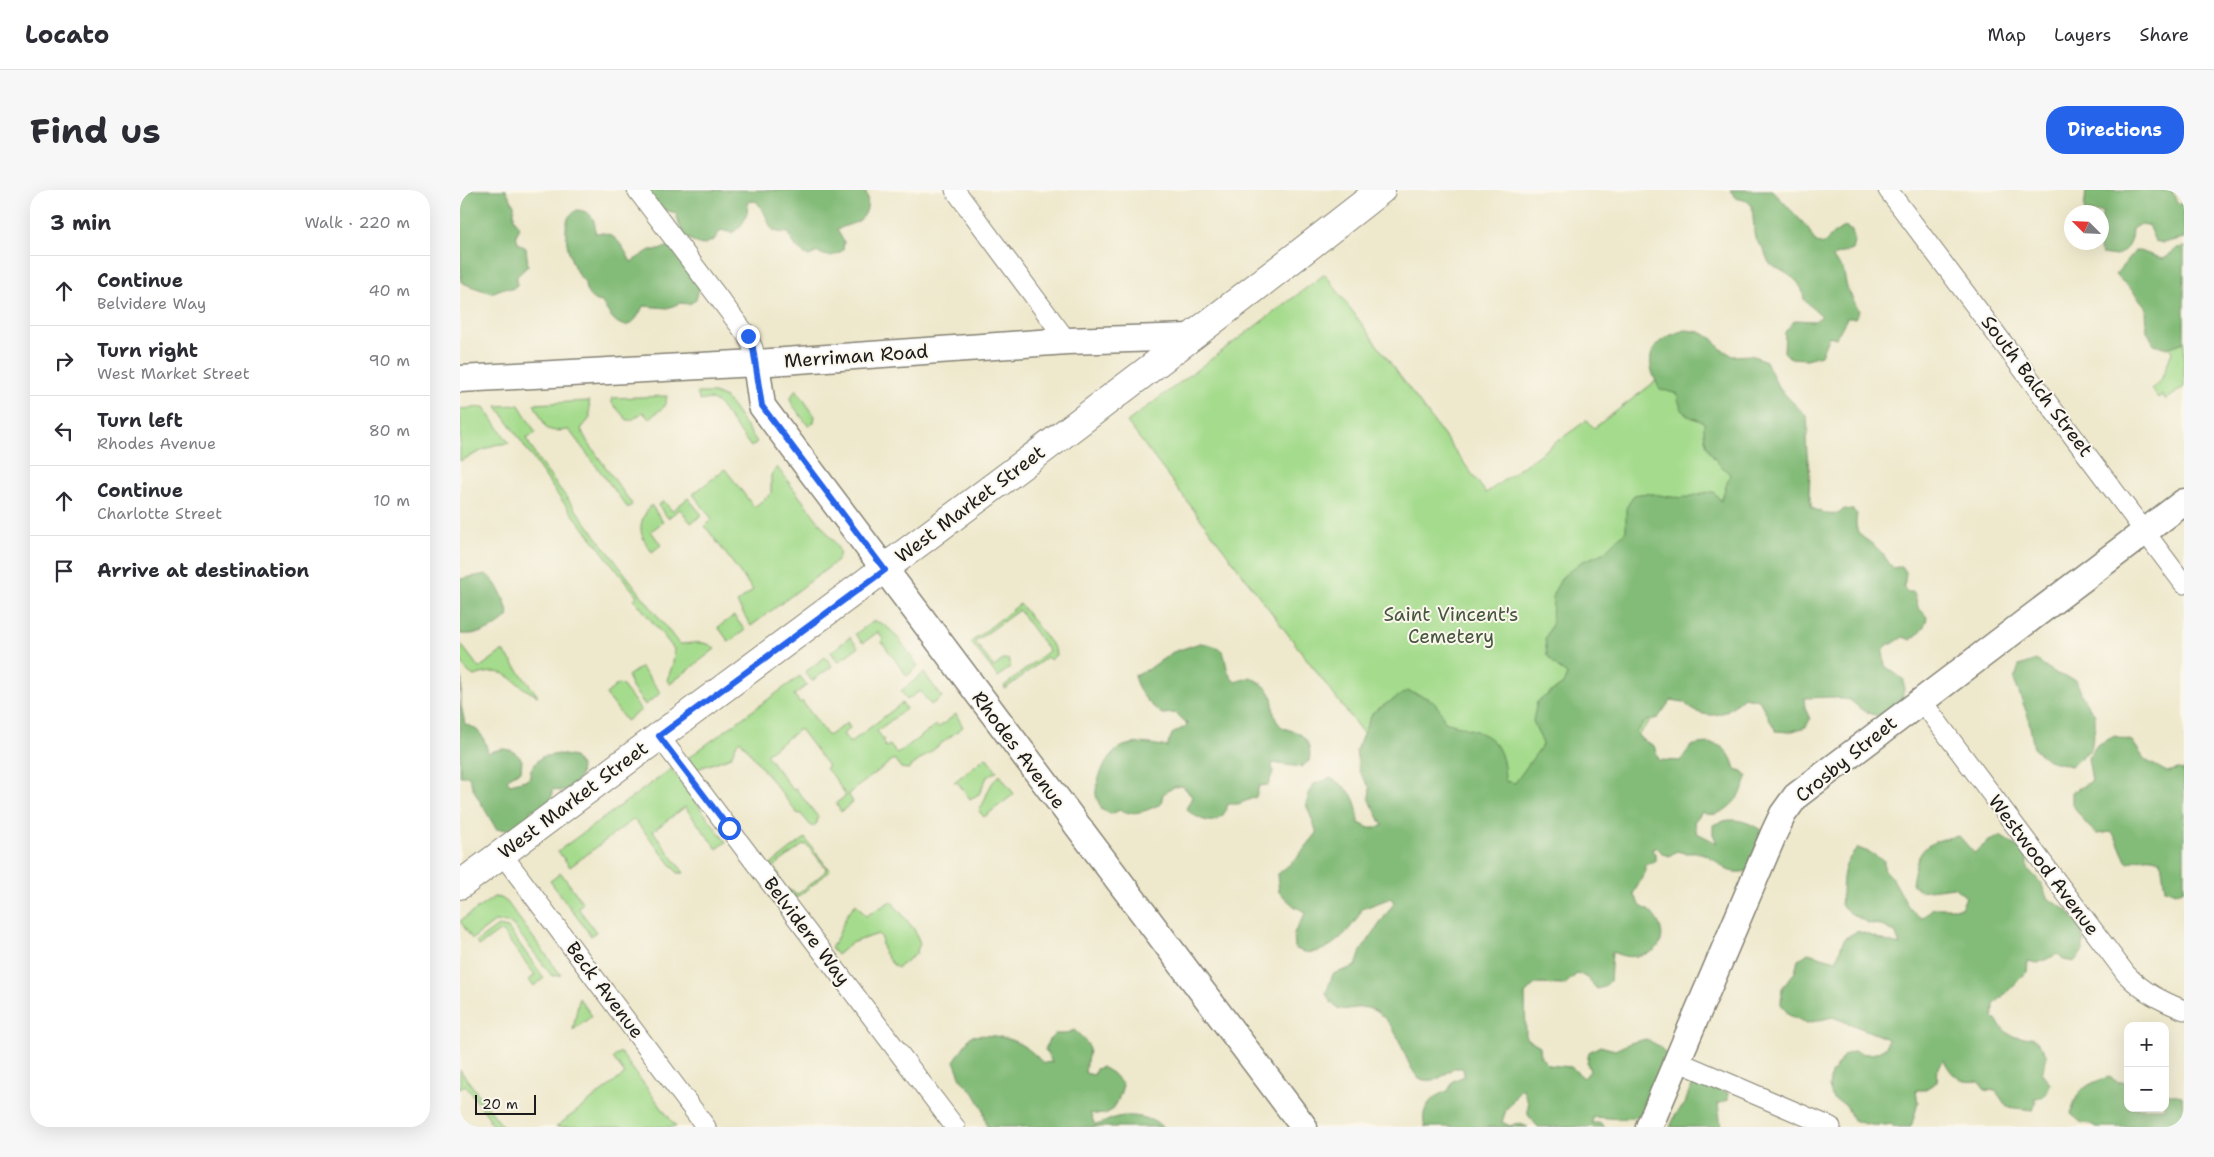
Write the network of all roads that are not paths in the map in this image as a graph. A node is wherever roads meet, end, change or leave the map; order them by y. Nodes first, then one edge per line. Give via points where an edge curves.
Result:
1 (637, 190) edge
2 (955, 190) edge
3 (1381, 190) edge
4 (1888, 190) edge
5 (1191, 337) junction
6 (1067, 341) junction
7 (756, 363) junction
8 (460, 379) edge
9 (2184, 502) edge
10 (2144, 532) junction
11 (885, 570) junction
12 (2184, 584) edge
13 (1921, 700) junction
14 (659, 736) junction
15 (502, 854) junction
16 (460, 885) edge
17 (2184, 1010) edge
18 (1677, 1061) junction
19 (706, 1127) edge
20 (955, 1127) edge
21 (1304, 1127) edge
22 (1649, 1127) edge
23 (1831, 1127) edge

1 - 7 street via 746,334
2 - 6 street
3 - 5 main road, West Market Street
4 - 10 street, South Balch Street
5 - 6 street, Merriman Road
5 - 11 main road, West Market Street
6 - 7 street, Merriman Road
7 - 8 street, Merriman Road
7 - 11 street, Rhodes Avenue via 762,406
9 - 10 street, Crosby Street
10 - 12 street, South Balch Street
10 - 13 street, Crosby Street
11 - 14 main road, West Market Street
11 - 21 street, Rhodes Avenue
13 - 17 street, Westwood Avenue via 2126,974 2152,996
13 - 18 street, Crosby Street via 1796,796 1783,814
14 - 15 main road, West Market Street
14 - 20 street, Belvidere Way
15 - 16 main road, West Market Street
15 - 19 street, Beck Avenue
18 - 22 street, Crosby Street
18 - 23 street

